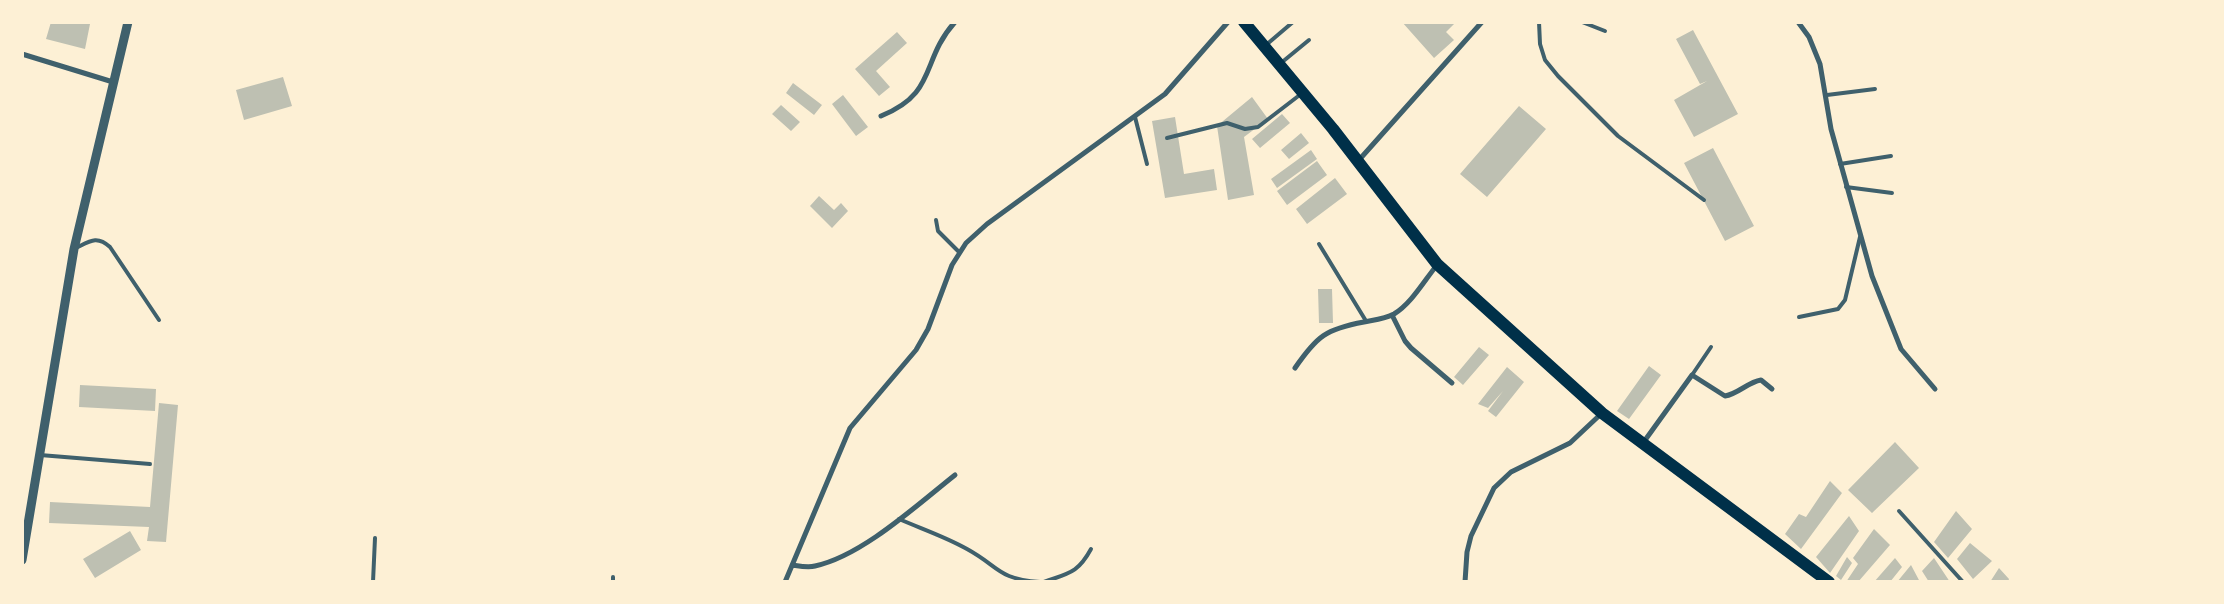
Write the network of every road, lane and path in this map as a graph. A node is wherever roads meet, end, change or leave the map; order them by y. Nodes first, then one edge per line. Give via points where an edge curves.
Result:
1 (128, 22) edge
2 (955, 22) edge
3 (1228, 22) edge
4 (1244, 22) edge
5 (1293, 22) edge
6 (1482, 22) edge
7 (1539, 22) edge
8 (1582, 22) edge
9 (1798, 22) edge
10 (1605, 31) dead end
11 (1309, 40) dead end
12 (1264, 47) junction
13 (22, 54) edge
14 (1279, 65) junction
15 (113, 82) junction
16 (1875, 89) dead end
17 (1302, 92) junction
18 (1827, 95) junction
19 (881, 116) dead end
20 (1135, 116) junction
21 (1168, 138) dead end
22 (1891, 156) dead end
23 (1357, 162) junction
24 (1147, 164) dead end
25 (1840, 164) junction
26 (1846, 187) junction
27 (1892, 194) dead end
28 (1704, 200) dead end
29 (936, 220) dead end
30 (1860, 237) junction
31 (1319, 244) dead end
32 (74, 249) junction
33 (959, 252) junction
34 (1437, 264) junction
35 (1392, 315) junction
36 (1800, 317) dead end
37 (159, 320) dead end
38 (1366, 321) junction
39 (1711, 347) dead end
40 (1295, 368) dead end
41 (1692, 375) junction
42 (1452, 383) dead end
43 (1772, 389) dead end
44 (1935, 389) dead end
45 (1602, 413) junction
46 (1643, 443) junction
47 (40, 455) junction
48 (150, 464) dead end
49 (954, 475) dead end
50 (1899, 511) dead end
51 (899, 519) junction
52 (375, 538) dead end
53 (1092, 549) dead end
54 (22, 560) edge
55 (792, 565) junction
56 (373, 582) edge
57 (785, 582) edge
58 (1040, 582) edge
59 (1044, 582) edge
60 (1464, 582) edge
61 (1829, 582) edge
62 (1962, 582) edge

1 - 15 street
2 - 19 street via 940,42 916,94 899,108
3 - 20 street via 1175,84
4 - 12 main road
5 - 12 lane
6 - 23 street
7 - 28 lane via 1545,60 1558,76 1618,136
8 - 10 lane
9 - 18 street via 1820,64
11 - 14 lane
12 - 14 main road
13 - 15 street
14 - 17 main road
15 - 32 street
16 - 18 lane
17 - 21 lane via 1258,127 1245,129 1227,123
17 - 23 main road
18 - 25 street
20 - 24 lane
20 - 33 street via 981,229
22 - 25 lane
23 - 34 main road
25 - 26 street
26 - 27 lane
26 - 30 street
29 - 33 lane via 938,231
30 - 36 lane via 1844,300 1838,309
30 - 44 street via 1901,349
31 - 38 lane
32 - 37 lane via 93,239 102,240
32 - 47 street
33 - 55 street via 928,329 916,350 850,428
34 - 35 street via 1401,309
34 - 45 main road
35 - 38 street
35 - 42 street via 1411,348
38 - 40 street via 1333,328 1311,345
39 - 41 lane
41 - 43 street via 1725,396 1761,380
41 - 46 street
45 - 46 main road
45 - 60 street via 1564,447 1501,479 1471,536
46 - 61 main road
47 - 48 lane
47 - 54 street
49 - 51 street
50 - 62 lane
51 - 55 street via 848,554 814,567
51 - 58 lane via 966,548 1004,576
52 - 56 lane
53 - 59 lane via 1082,565
55 - 57 street

